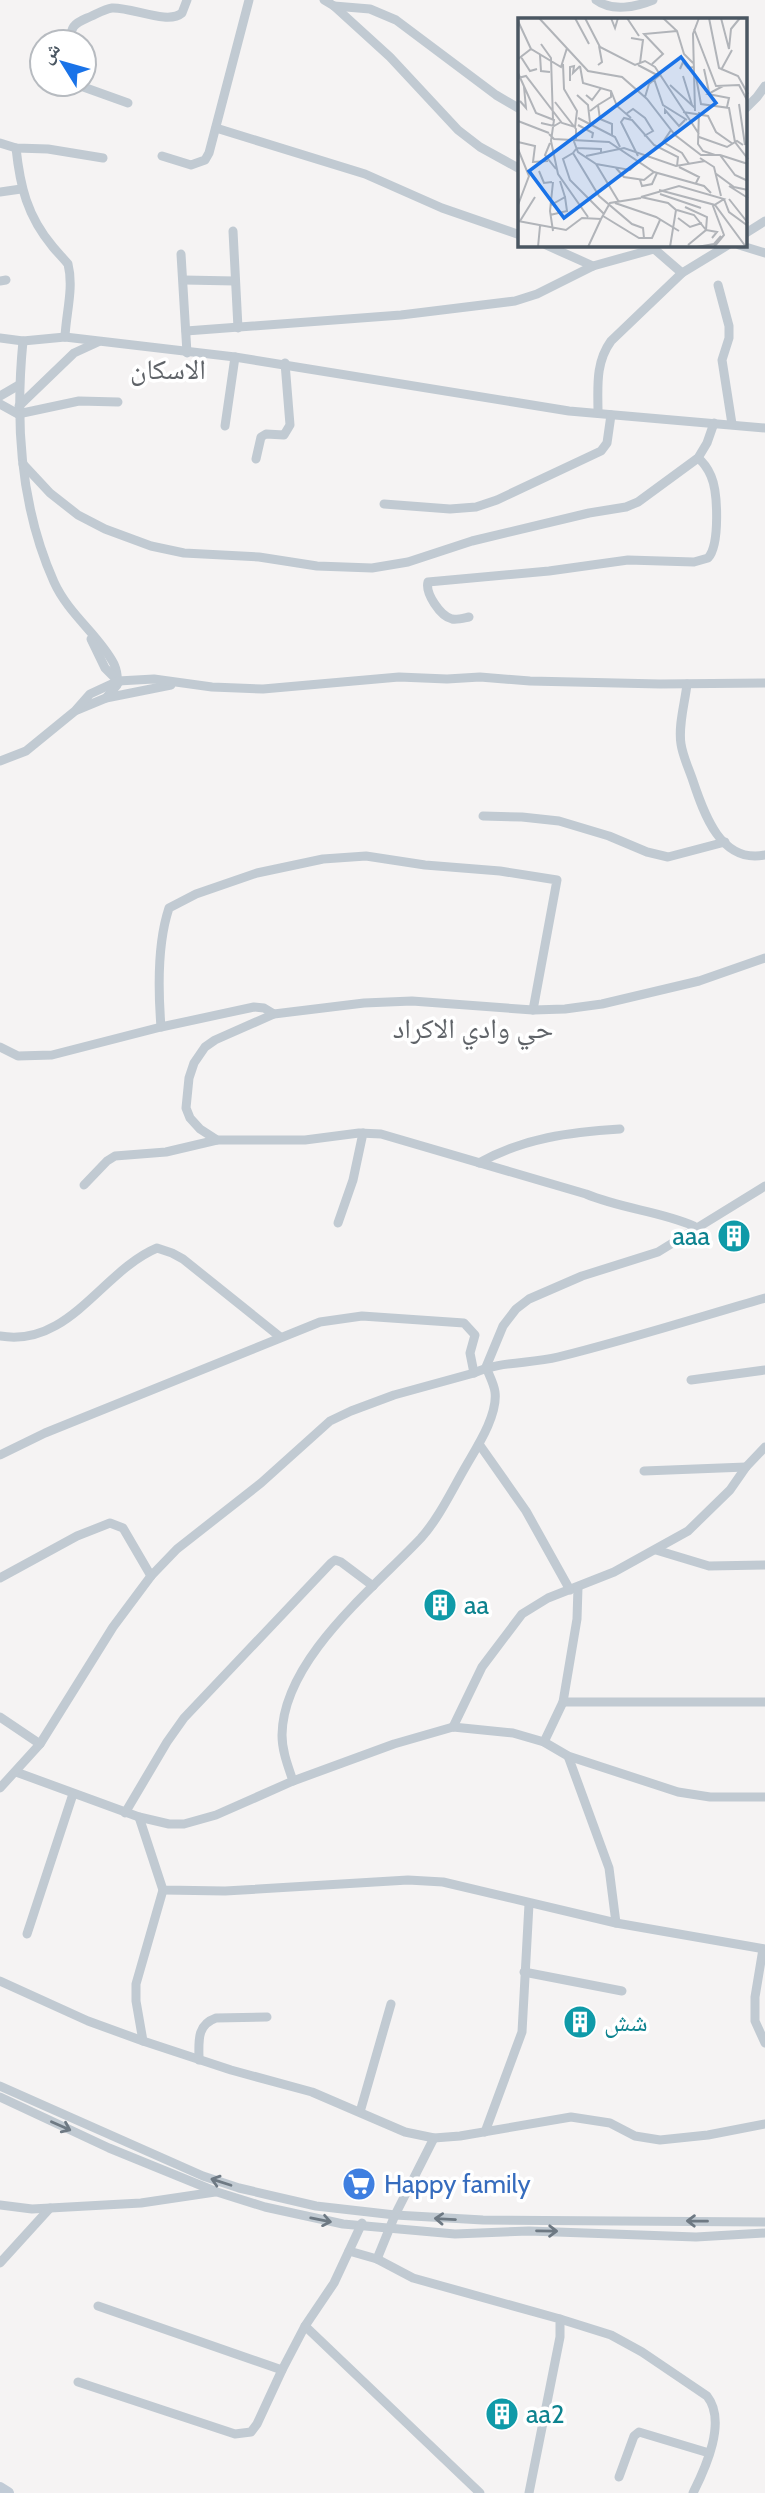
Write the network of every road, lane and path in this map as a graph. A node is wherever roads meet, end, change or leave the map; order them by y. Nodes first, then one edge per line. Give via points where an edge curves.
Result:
1 (187, 0) edge
2 (249, 0) edge
3 (324, 0) edge
4 (596, 0) edge
5 (653, 0) edge
6 (334, 6) junction
7 (71, 28) edge
8 (765, 86) edge
9 (98, 92) edge
10 (128, 103) dead end
11 (748, 106) edge
12 (518, 107) edge
13 (216, 128) junction
14 (0, 143) edge
15 (16, 148) junction
16 (162, 156) dead end
17 (103, 158) dead end
18 (518, 168) edge
19 (21, 189) junction
20 (0, 192) edge
21 (765, 221) edge
22 (233, 231) dead end
23 (748, 232) edge
24 (518, 234) edge
25 (550, 247) edge
26 (652, 247) edge
27 (725, 247) edge
28 (745, 247) edge
29 (765, 253) edge
30 (181, 254) dead end
31 (593, 266) junction
32 (682, 273) junction
33 (184, 280) junction
34 (236, 281) junction
35 (718, 285) dead end
36 (238, 328) junction
37 (186, 331) junction
38 (65, 337) junction
39 (0, 338) edge
40 (23, 341) junction
41 (99, 342) junction
42 (187, 353) junction
43 (235, 357) junction
44 (285, 363) junction
45 (19, 385) junction
46 (0, 396) edge
47 (118, 402) dead end
48 (0, 404) edge
49 (19, 410) junction
50 (598, 413) junction
51 (611, 415) junction
52 (714, 423) junction
53 (732, 424) junction
54 (225, 426) dead end
55 (765, 428) edge
56 (698, 458) junction
57 (256, 459) dead end
58 (23, 464) junction
59 (384, 504) dead end
60 (469, 617) dead end
61 (118, 681) junction
62 (765, 683) edge
63 (182, 684) junction
64 (687, 684) junction
65 (137, 690) junction
66 (106, 698) junction
67 (75, 711) junction
68 (0, 761) edge
69 (483, 816) dead end
70 (725, 842) junction
71 (765, 855) edge
72 (765, 958) edge
73 (533, 1010) junction
74 (274, 1014) junction
75 (161, 1027) junction
76 (0, 1047) edge
77 (620, 1129) dead end
78 (363, 1133) junction
79 (217, 1140) junction
80 (479, 1163) junction
81 (84, 1185) dead end
82 (765, 1186) edge
83 (338, 1223) dead end
84 (695, 1230) junction
85 (765, 1298) edge
86 (0, 1336) edge
87 (279, 1336) junction
88 (486, 1367) junction
89 (765, 1370) edge
90 (474, 1373) junction
91 (691, 1380) dead end
92 (479, 1444) junction
93 (765, 1447) edge
94 (0, 1455) edge
95 (746, 1466) junction
96 (644, 1471) dead end
97 (656, 1550) junction
98 (765, 1565) edge
99 (151, 1576) junction
100 (0, 1578) edge
101 (373, 1586) junction
102 (574, 1589) junction
103 (563, 1702) junction
104 (765, 1702) edge
105 (0, 1717) edge
106 (453, 1727) junction
107 (544, 1742) junction
108 (40, 1744) junction
109 (568, 1756) junction
110 (16, 1772) junction
111 (293, 1781) junction
112 (0, 1788) edge
113 (73, 1794) junction
114 (765, 1797) edge
115 (125, 1813) junction
116 (139, 1817) junction
117 (163, 1890) junction
118 (529, 1904) junction
119 (616, 1923) junction
120 (27, 1934) dead end
121 (764, 1949) edge
122 (524, 1972) junction
123 (0, 1981) edge
124 (622, 1991) dead end
125 (391, 2004) dead end
126 (267, 2017) dead end
127 (143, 2041) junction
128 (765, 2043) edge
129 (199, 2060) junction
130 (0, 2086) edge
131 (0, 2097) edge
132 (360, 2112) junction
133 (765, 2124) edge
134 (485, 2132) junction
135 (434, 2138) junction
136 (217, 2192) junction
137 (282, 2198) junction
138 (0, 2206) edge
139 (50, 2208) junction
140 (278, 2210) junction
141 (366, 2213) junction
142 (395, 2215) junction
143 (765, 2221) edge
144 (361, 2226) junction
145 (390, 2229) junction
146 (765, 2233) edge
147 (349, 2251) junction
148 (377, 2259) junction
149 (0, 2263) edge
150 (98, 2305) dead end
151 (560, 2319) junction
152 (305, 2326) junction
153 (282, 2370) junction
154 (79, 2382) dead end
155 (709, 2452) junction
156 (619, 2477) dead end
157 (0, 2488) edge
158 (8, 2493) edge
159 (480, 2493) edge
160 (529, 2493) edge
161 (693, 2493) edge

1 - 7 street via 182,13 172,18 130,9 106,10
2 - 13 street
3 - 6 street
4 - 5 street via 614,7
6 - 12 street via 370,9 396,20
6 - 18 street via 390,57 458,130
8 - 11 street
9 - 10 street
13 - 16 street via 205,160 191,165
13 - 24 street via 365,174
14 - 15 street
15 - 17 street
15 - 19 street
19 - 20 street
19 - 38 street via 40,228 68,264 70,301
21 - 23 street
22 - 34 street
25 - 31 street
26 - 31 street
26 - 32 street
27 - 32 street
28 - 29 street
30 - 33 street
31 - 36 street via 515,301 401,316
32 - 50 street via 606,347 598,368
33 - 34 street
33 - 37 street
34 - 36 street
35 - 53 street via 730,326 722,360
36 - 37 street
37 - 42 street
38 - 40 street
38 - 41 street
39 - 40 street
40 - 45 street
41 - 42 street
41 - 49 street via 74,353
42 - 43 street
43 - 44 street
43 - 54 street
44 - 50 street
44 - 57 street via 290,425 284,435 261,437
45 - 46 street
45 - 49 street
47 - 49 street via 79,401
48 - 49 street
49 - 58 street
50 - 51 street
51 - 52 street
51 - 59 street via 601,452 496,500 465,509
52 - 53 street
52 - 56 street
53 - 55 street
56 - 58 street via 626,506 372,568 184,553 151,546 78,515
56 - 60 street via 712,477 714,489 714,549 708,558 694,562 628,560 428,582 429,595 445,616
58 - 61 street via 47,565 64,600 114,664
61 - 63 street
61 - 65 street
61 - 66 street
61 - 67 street via 90,694
62 - 64 street
63 - 64 street via 263,689 377,678 480,677
63 - 65 street
64 - 70 street via 681,746 703,813
65 - 66 street
66 - 67 street
67 - 68 street via 26,751
69 - 70 street via 559,821 668,856
70 - 71 street via 739,854
72 - 73 street via 699,981 602,1004
73 - 74 street via 412,1001
73 - 75 street via 557,880 366,856 304,862 257,873 169,908 159,992
74 - 75 street via 254,1007
74 - 79 street via 215,1040 194,1063 187,1108 200,1129
75 - 76 street via 52,1055 18,1056
77 - 80 street via 537,1139
78 - 79 street via 305,1140
78 - 80 street via 381,1133
78 - 83 street
79 - 81 street via 166,1152 115,1156
80 - 84 street via 636,1211 675,1217
82 - 84 street
84 - 88 street via 658,1252 529,1299 503,1326
85 - 88 street via 544,1361
86 - 87 street via 24,1337 54,1327 157,1248 183,1259
87 - 90 street via 320,1322 362,1316 464,1323 475,1335 470,1353
87 - 94 street
88 - 90 street
88 - 92 street via 495,1392
89 - 91 street
90 - 99 street via 394,1395 330,1421
92 - 101 street via 423,1536
92 - 102 street
93 - 95 street
95 - 96 street
95 - 97 street via 730,1490 688,1531
97 - 98 street via 709,1566
97 - 102 street
99 - 100 street via 123,1528 110,1523 76,1536
99 - 108 street via 113,1627
101 - 111 street via 331,1633 291,1693 282,1737
101 - 115 street via 341,1562 331,1563 184,1718
102 - 103 street via 577,1619
102 - 106 street via 522,1614 482,1667
103 - 104 street
103 - 107 street
105 - 108 street
106 - 107 street via 513,1733
106 - 111 street
107 - 109 street
108 - 110 street
109 - 114 street via 678,1792
109 - 119 street via 609,1868
110 - 112 street
110 - 113 street
111 - 116 street via 233,1809 184,1824
113 - 115 street
113 - 120 street
115 - 116 street
116 - 117 street
117 - 118 street via 225,1891 408,1880 466,1887
117 - 127 street via 136,1984
118 - 119 street
118 - 122 street
119 - 121 street
121 - 128 street via 755,2021
122 - 124 street
122 - 134 street via 520,2042
123 - 127 street
125 - 132 street
126 - 129 street via 208,2021 200,2032
127 - 129 street
129 - 132 street via 301,2088
137 -> 130 street via 172,2164
131 -> 136 street
132 - 135 street via 405,2132
133 - 134 street via 660,2140 582,2117
134 - 135 street
135 - 142 street
136 - 139 street via 141,2203
136 - 140 street
137 - 140 street
137 - 141 street
138 - 139 street
139 - 149 street
140 -> 144 street
141 - 142 street
141 - 144 street
143 -> 142 street via 483,2220
142 - 145 street
144 - 145 street
144 - 147 street
145 -> 146 street via 696,2237
145 - 148 street
147 - 148 street
147 - 152 street
148 - 151 street via 414,2278
150 - 153 street
151 - 155 street via 611,2334 707,2396 717,2420
151 - 160 street
152 - 153 street
152 - 159 street
153 - 154 street via 257,2424 245,2434
155 - 156 street via 639,2432
155 - 161 street
157 - 158 main road

